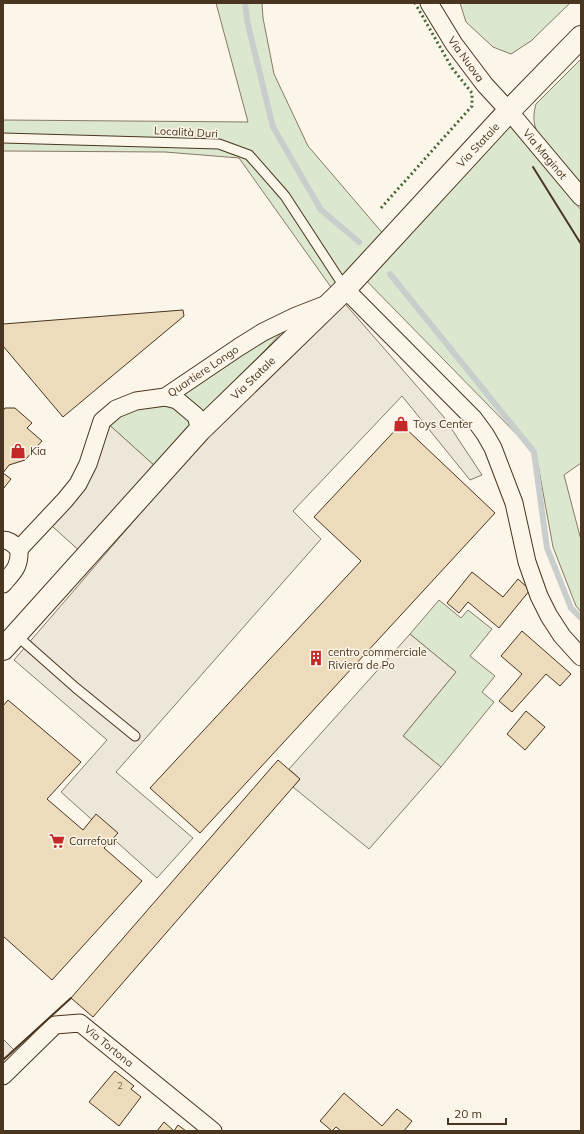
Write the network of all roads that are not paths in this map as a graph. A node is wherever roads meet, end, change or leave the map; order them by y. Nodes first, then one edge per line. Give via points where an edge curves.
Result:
1 (429, 3) edge
2 (581, 37) edge
3 (509, 112) junction
4 (3, 138) edge
5 (581, 197) edge
6 (338, 295) junction
7 (165, 397) junction
8 (200, 430) junction
9 (3, 540) edge
10 (19, 549) junction
11 (3, 584) edge
12 (9, 642) edge
13 (581, 657) edge
14 (135, 736) dead end
15 (3, 1076) edge
16 (213, 1131) edge

1 - 3 street, Via Nuova via 454,44
2 - 3 main road, Via Statale
3 - 5 street, Via Maginot
3 - 6 main road, Via Statale
4 - 6 lane, Località Duri via 219,144 249,155 285,196
6 - 7 street, Quartiere Longo via 263,332
6 - 8 main road, Via Statale
6 - 13 street via 474,419 485,434 514,503 527,562 539,596 562,636
7 - 8 street via 177,400 196,416
7 - 10 street, Quartiere Longo via 124,405 102,421 88,464 78,484
8 - 12 main road, Via Statale
9 - 10 street via 13,543
10 - 11 street via 17,566
12 - 14 lane via 76,688
15 - 16 street, Via Tortona via 55,1025 80,1023

